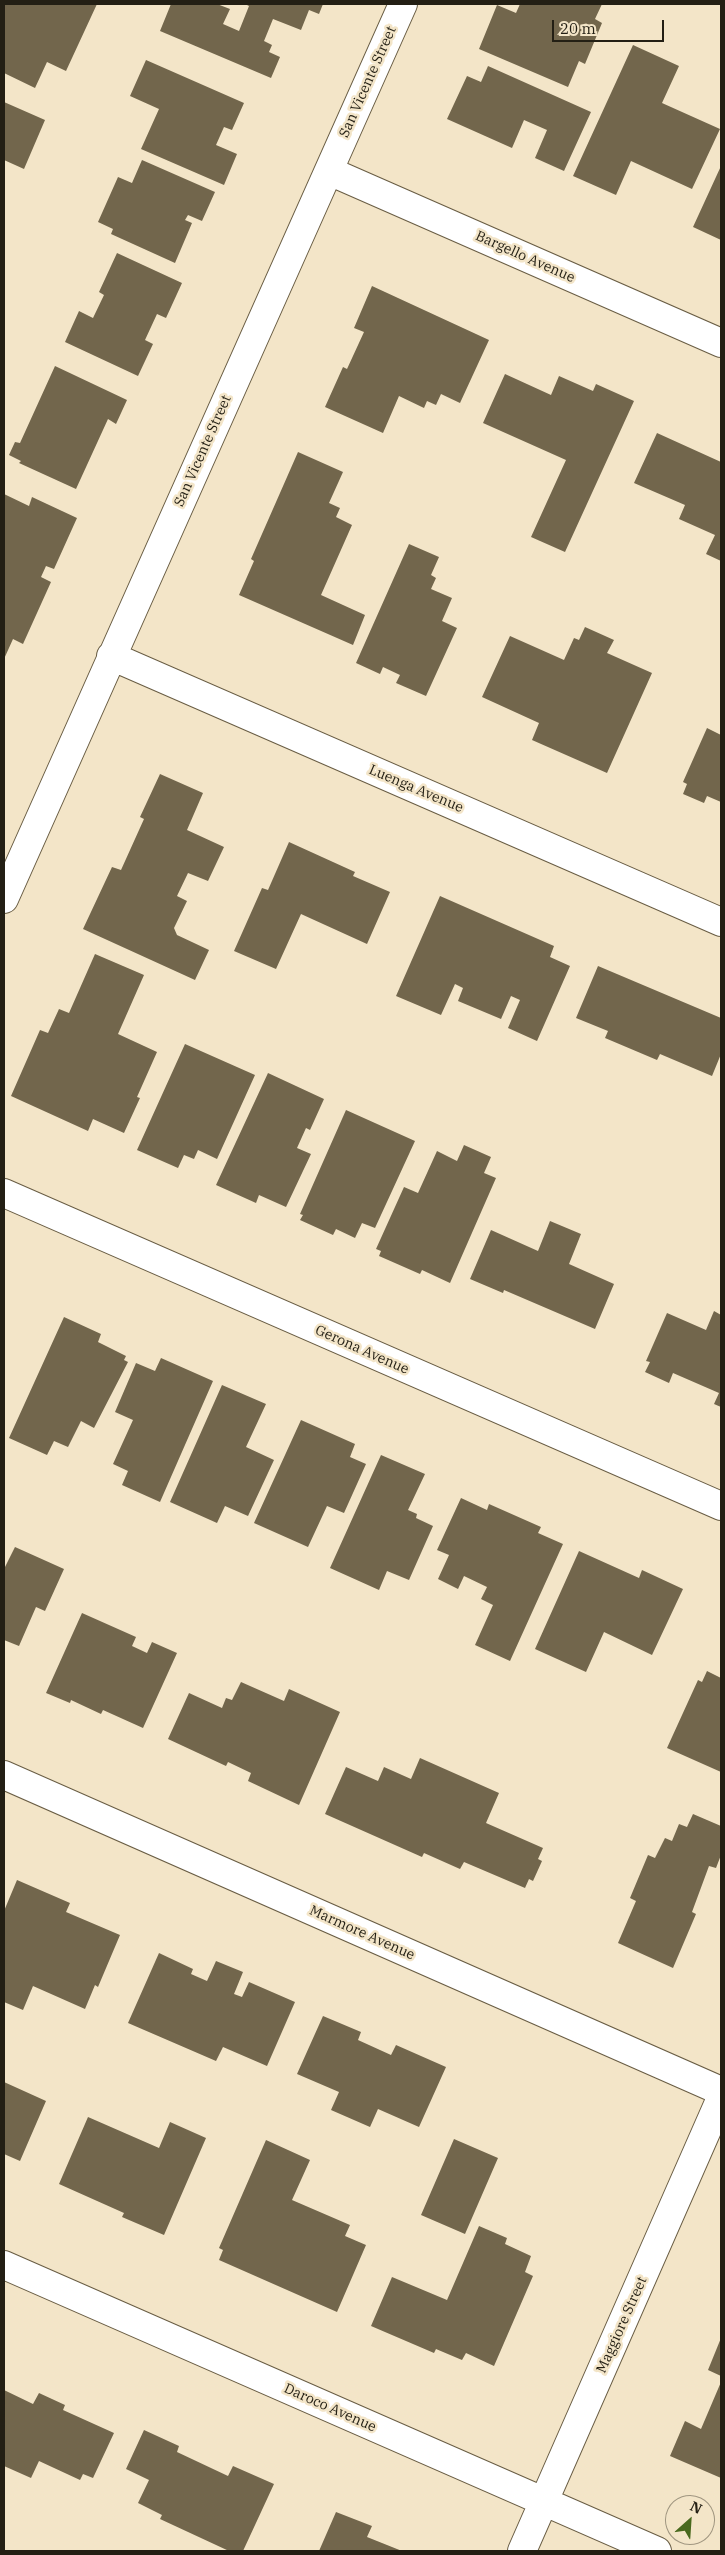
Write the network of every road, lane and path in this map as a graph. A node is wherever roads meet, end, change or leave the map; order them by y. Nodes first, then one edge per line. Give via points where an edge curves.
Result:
1 (403, 4) edge
2 (329, 171) junction
3 (721, 343) edge
4 (111, 656) junction
5 (4, 899) edge
6 (721, 922) edge
7 (4, 1193) edge
8 (721, 1506) edge
9 (4, 1775) edge
10 (721, 2091) edge
11 (721, 2098) edge
12 (4, 2265) edge
13 (545, 2502) junction
14 (522, 2551) edge
15 (657, 2551) edge

1 - 2 street, San Vicente Street
2 - 3 street, Bargello Avenue
2 - 4 street, San Vicente Street
4 - 5 street, San Vicente Street
4 - 6 street, Luenga Avenue
7 - 8 street, Gerona Avenue
9 - 10 street, Marmore Avenue
11 - 13 street, Maggiore Street
12 - 13 street, Daroco Avenue
13 - 14 street, Maggiore Street
13 - 15 street, Daroco Avenue

